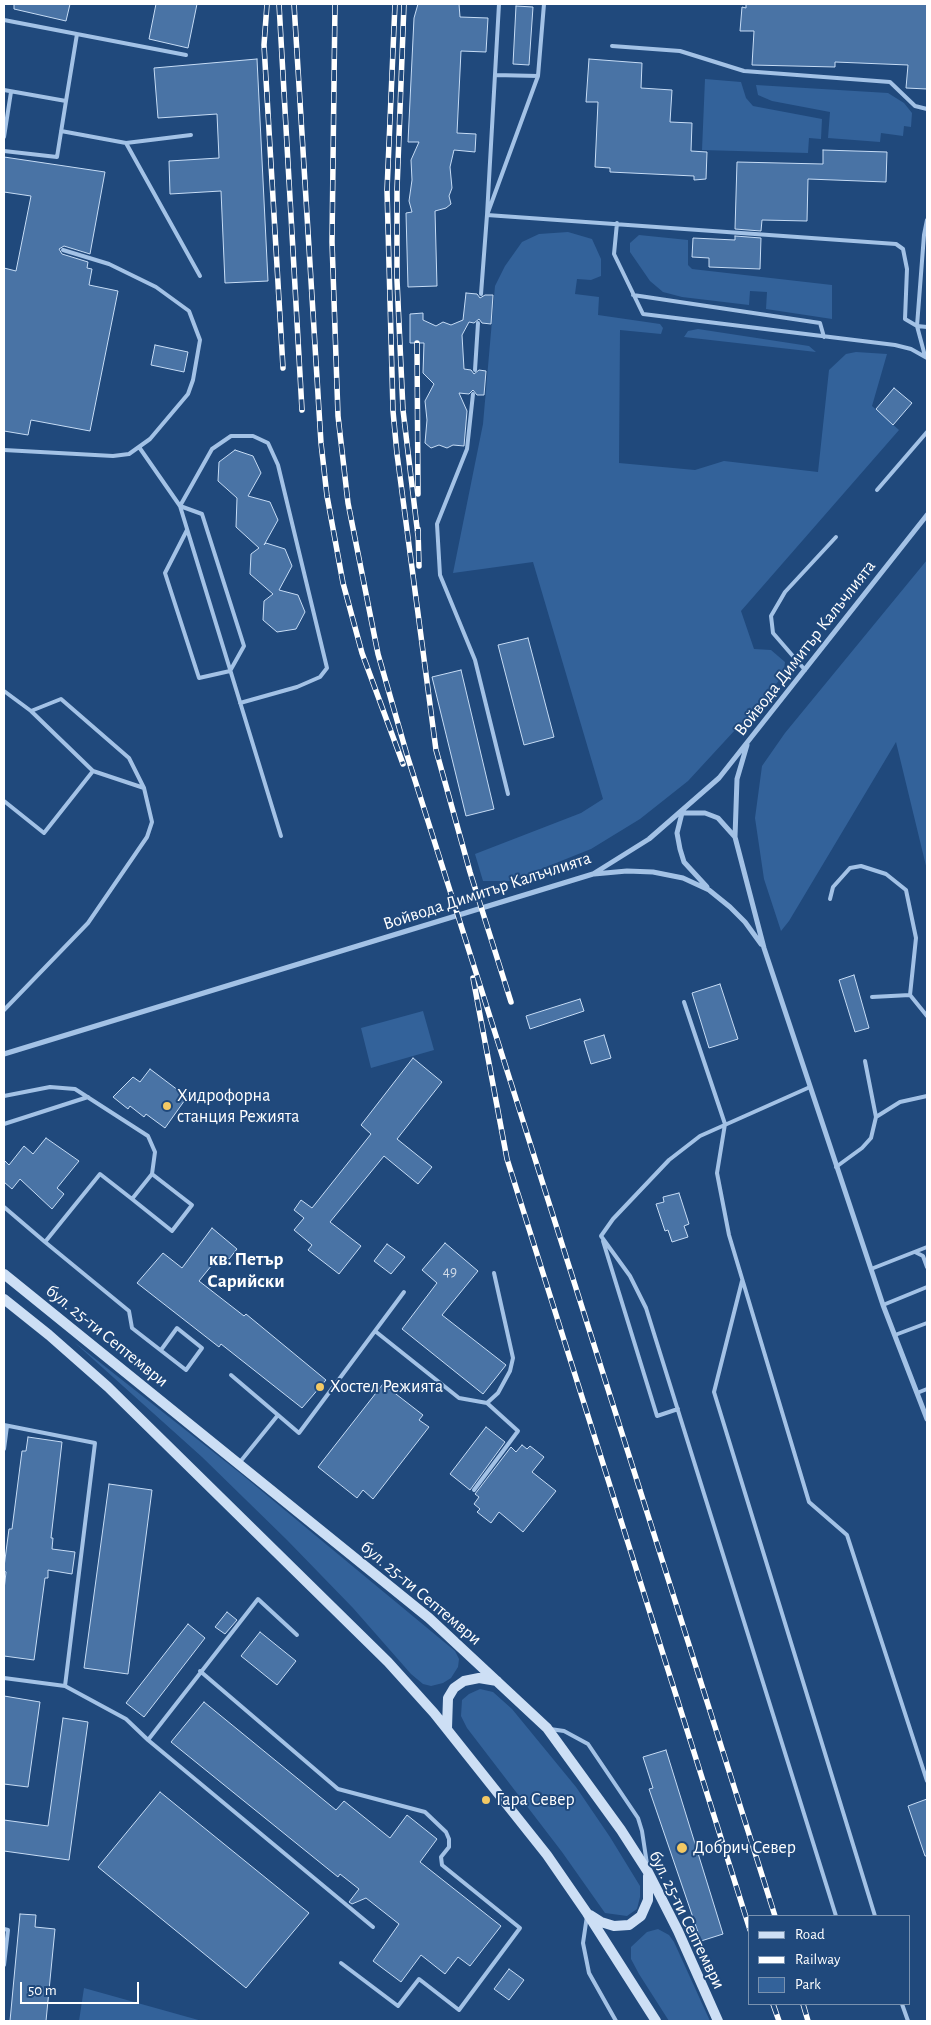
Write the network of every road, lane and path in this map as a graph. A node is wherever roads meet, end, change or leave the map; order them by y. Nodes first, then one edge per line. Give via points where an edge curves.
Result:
1 (499, 4) edge
2 (544, 4) edge
3 (4, 20) edge
4 (77, 34) junction
5 (612, 46) dead end
6 (186, 56) dead end
7 (495, 75) junction
8 (538, 76) junction
9 (4, 90) edge
10 (11, 92) junction
11 (66, 101) junction
12 (927, 109) edge
13 (61, 131) junction
14 (190, 135) dead end
15 (4, 136) edge
16 (126, 143) junction
17 (4, 151) edge
18 (487, 215) junction
19 (927, 220) edge
20 (616, 223) junction
21 (63, 250) dead end
22 (200, 276) dead end
23 (481, 294) dead end
24 (633, 295) junction
25 (478, 323) dead end
26 (917, 326) junction
27 (927, 327) edge
28 (824, 337) junction
29 (926, 357) edge
30 (475, 370) dead end
31 (473, 394) dead end
32 (927, 432) edge
33 (139, 447) junction
34 (4, 450) edge
35 (877, 490) dead end
36 (180, 506) junction
37 (927, 516) edge
38 (188, 530) junction
39 (836, 537) dead end
40 (805, 670) junction
41 (230, 671) junction
42 (4, 691) edge
43 (240, 703) junction
44 (31, 711) junction
45 (748, 742) junction
46 (93, 770) junction
47 (144, 788) junction
48 (508, 794) dead end
49 (4, 801) edge
50 (682, 813) junction
51 (281, 836) dead end
52 (735, 837) junction
53 (593, 874) junction
54 (709, 890) junction
55 (830, 899) dead end
56 (764, 948) junction
57 (910, 995) junction
58 (872, 997) dead end
59 (684, 1002) dead end
60 (4, 1010) edge
61 (927, 1016) edge
62 (4, 1054) edge
63 (865, 1061) dead end
64 (810, 1087) junction
65 (4, 1096) edge
66 (927, 1096) edge
67 (88, 1097) junction
68 (876, 1117) junction
69 (4, 1124) edge
70 (725, 1124) junction
71 (836, 1167) junction
72 (152, 1174) junction
73 (132, 1199) junction
74 (4, 1207) edge
75 (601, 1236) junction
76 (45, 1242) junction
77 (927, 1248) edge
78 (915, 1252) junction
79 (927, 1267) edge
80 (871, 1269) junction
81 (494, 1273) dead end
82 (4, 1274) edge
83 (743, 1279) junction
84 (927, 1287) edge
85 (404, 1292) dead end
86 (4, 1299) edge
87 (883, 1305) junction
88 (927, 1323) edge
89 (375, 1331) junction
90 (895, 1335) junction
91 (161, 1350) junction
92 (231, 1375) dead end
93 (927, 1389) edge
94 (917, 1393) junction
95 (488, 1404) junction
96 (678, 1410) junction
97 (278, 1415) junction
98 (927, 1419) edge
99 (5, 1425) edge
100 (4, 1449) edge
101 (238, 1464) junction
102 (474, 1490) dead end
103 (297, 1635) dead end
104 (200, 1671) junction
105 (4, 1678) edge
106 (498, 1681) junction
107 (65, 1686) junction
108 (447, 1728) junction
109 (548, 1728) junction
110 (148, 1740) junction
111 (927, 1781) edge
112 (648, 1872) junction
113 (587, 1913) junction
114 (836, 1915) edge
115 (875, 1915) edge
116 (373, 1928) dead end
117 (4, 1929) edge
118 (341, 1963) dead end
119 (4, 1964) edge
120 (902, 2005) edge
121 (616, 2021) edge
122 (656, 2021) edge
123 (718, 2021) edge
124 (908, 2021) edge

1 - 7 lane
2 - 8 lane
3 - 4 lane
4 - 6 lane
4 - 11 lane
5 - 12 lane via 680,51 744,71 890,82 915,106
7 - 8 lane
7 - 18 lane
8 - 18 lane
9 - 10 lane
10 - 11 lane
10 - 15 lane
11 - 13 lane
13 - 16 lane
13 - 17 lane via 57,157
14 - 16 lane
16 - 22 lane
18 - 20 lane
18 - 23 lane
19 - 26 lane
20 - 24 lane via 614,254
20 - 26 lane via 896,244 903,249 906,269 905,319
21 - 33 lane via 109,264 156,287 189,311 200,340 188,394 150,439
24 - 28 lane via 820,323
24 - 28 lane via 643,314
25 - 30 lane
26 - 27 lane
26 - 29 lane
28 - 29 lane via 895,345
31 - 48 lane via 467,449 437,524 440,575 475,660
32 - 35 lane
33 - 34 lane via 129,454 113,456
33 - 36 lane
36 - 38 lane
36 - 41 lane via 202,514 244,646
36 - 43 lane via 212,449 231,436 254,436 268,444 278,465 326,668 320,677 298,687
37 - 40 street, Войвода Димитър Калъчлията
38 - 41 lane
38 - 41 lane via 165,573 199,678
39 - 40 lane via 785,592 771,616 773,633
40 - 45 street, Войвода Димитър Калъчлията
41 - 43 lane
42 - 44 lane
43 - 51 lane
44 - 46 lane
44 - 47 lane via 61,699 129,758
45 - 50 street, Войвода Димитър Калъчлията via 719,778
45 - 52 street via 738,779
46 - 47 lane
46 - 49 lane via 44,833
47 - 60 lane via 152,822 147,837 88,923
50 - 52 street via 705,813 718,818
50 - 53 street, Войвода Димитър Калъчлията via 649,839
50 - 54 street via 677,834 684,862
52 - 56 street
53 - 54 street via 653,872 683,878
53 - 62 street, Войвода Димитър Калъчлията
54 - 56 street via 745,922
55 - 57 lane via 834,887 850,868 861,866 886,874 906,890 916,938
56 - 64 street
57 - 58 lane
57 - 61 lane
59 - 70 lane
63 - 68 lane
64 - 70 lane
64 - 71 street
65 - 67 lane via 50,1087 75,1089
66 - 68 lane via 900,1102
67 - 69 lane
67 - 72 lane via 148,1136 155,1152
68 - 71 lane via 870,1138 862,1148
70 - 75 lane via 700,1136 668,1160
70 - 83 lane via 717,1173 729,1235
71 - 80 street
72 - 73 lane
72 - 73 lane via 192,1205 172,1231
73 - 76 lane via 100,1174
74 - 76 lane
75 - 96 lane via 630,1276 646,1308
75 - 96 lane via 657,1416
76 - 91 lane via 129,1311 132,1328
77 - 78 lane
78 - 79 lane via 923,1256
78 - 80 lane
80 - 87 street
81 - 95 lane via 513,1358 510,1371
82 - 101 main road, бул. 25-ти Септември
83 - 111 lane via 809,1502 847,1535
83 - 115 lane via 714,1392
84 - 87 lane
85 - 89 lane
86 - 108 main road, бул. 25-ти Септември via 108,1387 388,1662
87 - 90 street
88 - 90 lane
89 - 95 lane via 459,1398
89 - 97 lane via 299,1432
90 - 94 street
91 - 91 lane via 186,1370 202,1348 177,1328
92 - 97 lane
93 - 94 lane
94 - 98 street
95 - 102 lane via 518,1430
96 - 114 lane
97 - 101 lane
99 - 100 lane
99 - 107 lane via 95,1443
101 - 106 main road, бул. 25-ти Септември via 429,1618
103 - 104 lane via 258,1599
104 - 110 lane
104 - 118 lane via 338,1788 425,1812 449,1839 441,1857 442,1865 520,1928 459,2010 419,1980 398,2006
105 - 107 lane
106 - 108 main road via 479,1678 464,1681 454,1688 448,1698
106 - 109 main road, бул. 25-ти Септември
107 - 110 lane via 126,1719
108 - 113 main road, бул. 25-ти Септември via 547,1855
109 - 112 main road, бул. 25-ти Септември
109 - 112 lane via 564,1731 588,1744 631,1805 642,1831
110 - 116 lane
112 - 113 main road via 648,1900 641,1916 628,1925 614,1926
112 - 123 main road, бул. 25-ти Септември
113 - 121 lane via 583,1943 589,1973
113 - 122 main road, бул. 25-ти Септември
117 - 119 lane via 8,1930
120 - 124 lane

